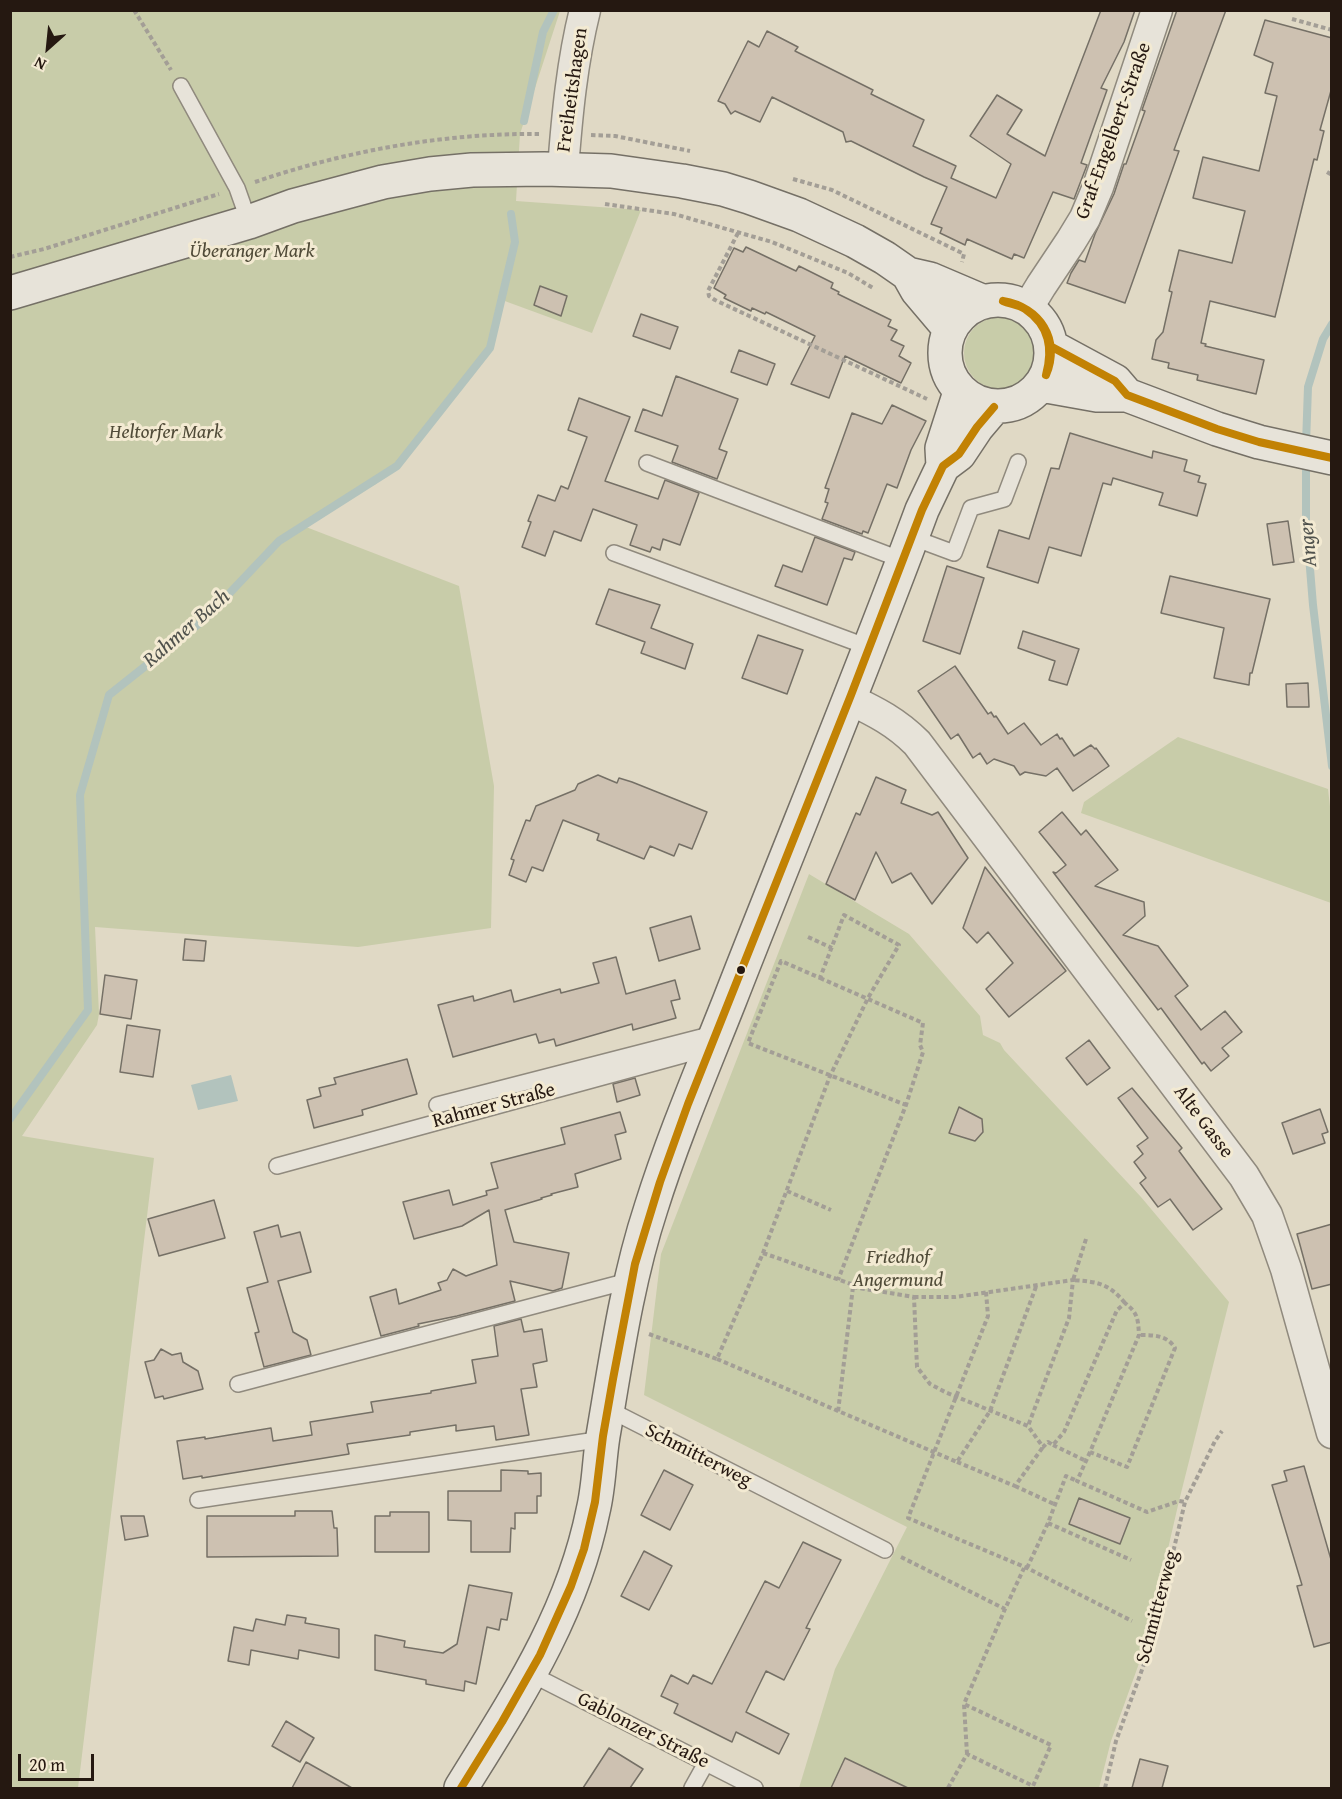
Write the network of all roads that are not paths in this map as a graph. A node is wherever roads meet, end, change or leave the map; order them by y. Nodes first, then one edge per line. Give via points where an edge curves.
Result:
1 (585, 10) edge
2 (1157, 10) edge
3 (181, 86) road end
4 (563, 169) junction
5 (249, 222) junction
6 (908, 274) junction
7 (10, 293) edge
8 (984, 302) junction
9 (1027, 309) junction
10 (950, 328) junction
11 (1052, 347) junction
12 (1041, 385) junction
13 (1127, 395) junction
14 (956, 404) junction
15 (994, 407) junction
16 (1332, 458) edge
17 (1018, 462) dead end
18 (647, 463) dead end
19 (943, 466) junction
20 (907, 549) junction
21 (614, 552) dead end
22 (868, 647) junction
23 (849, 699) junction
24 (714, 1040) junction
25 (436, 1105) dead end
26 (277, 1166) dead end
27 (632, 1280) junction
28 (238, 1384) dead end
29 (606, 1424) junction
30 (1332, 1433) edge
31 (198, 1500) dead end
32 (885, 1550) road end
33 (531, 1674) junction
34 (705, 1763) junction
35 (461, 1788) edge
36 (692, 1788) edge
37 (755, 1788) edge

1 - 4 street, Freiheitshagen
2 - 9 street, Graf-Engelbert-Straße via 1085,218
3 - 5 lane via 237,188
4 - 5 main road via 430,174 342,192
4 - 6 main road via 682,181 749,196 855,241
5 - 7 main road
6 - 8 main road
6 - 10 main road via 916,290
8 - 9 main road via 999,300
8 - 10 main road via 959,317
9 - 11 main road via 1040,321
10 - 14 main road via 946,365
11 - 12 main road via 1050,365
11 - 13 main road via 1115,381
12 - 13 main road via 1097,395
12 - 15 main road via 1017,403
13 - 16 main road via 1258,442
14 - 15 main road via 977,402
14 - 19 main road via 942,448
15 - 19 main road via 959,454
17 - 20 lane via 1004,499 971,508 954,553
18 - 20 lane
19 - 20 main road
20 - 22 main road
21 - 22 lane
22 - 23 main road
23 - 24 main road
23 - 30 street, Alte Gasse via 885,717 917,743 1244,1176 1267,1215 1286,1269
24 - 25 lane
24 - 26 lane, Rahmer Straße
24 - 27 main road via 651,1208
27 - 28 lane
27 - 29 main road
29 - 31 lane
29 - 32 lane, Schmitterweg
29 - 33 main road via 594,1510 580,1562
33 - 34 lane, Gablonzer Straße
33 - 35 main road
34 - 36 lane
34 - 37 lane, Gablonzer Straße

